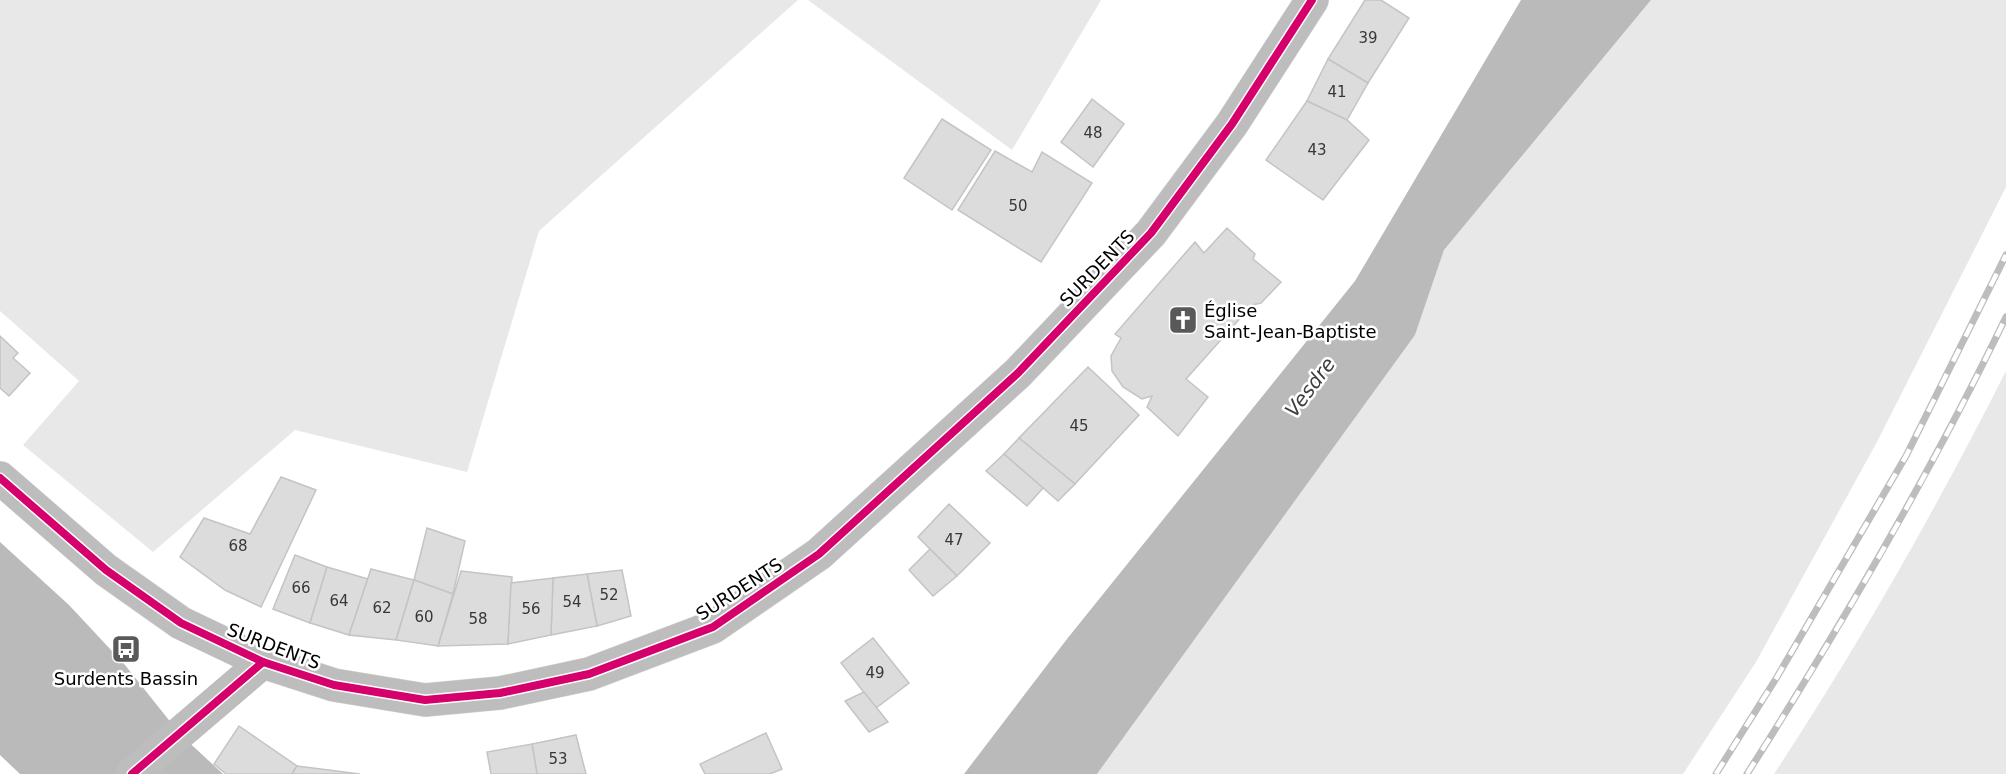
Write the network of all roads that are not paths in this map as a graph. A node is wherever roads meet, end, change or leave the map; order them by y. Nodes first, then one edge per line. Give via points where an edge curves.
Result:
1 (1312, 0) edge
2 (0, 478) edge
3 (263, 662) junction
4 (132, 774) edge

1 - 3 main road, SURDENTS via 1232,124 1151,233 1026,364 819,554 713,627 589,674 500,693 425,700 334,685
2 - 3 main road, SURDENTS via 106,570 181,623
3 - 4 main road

